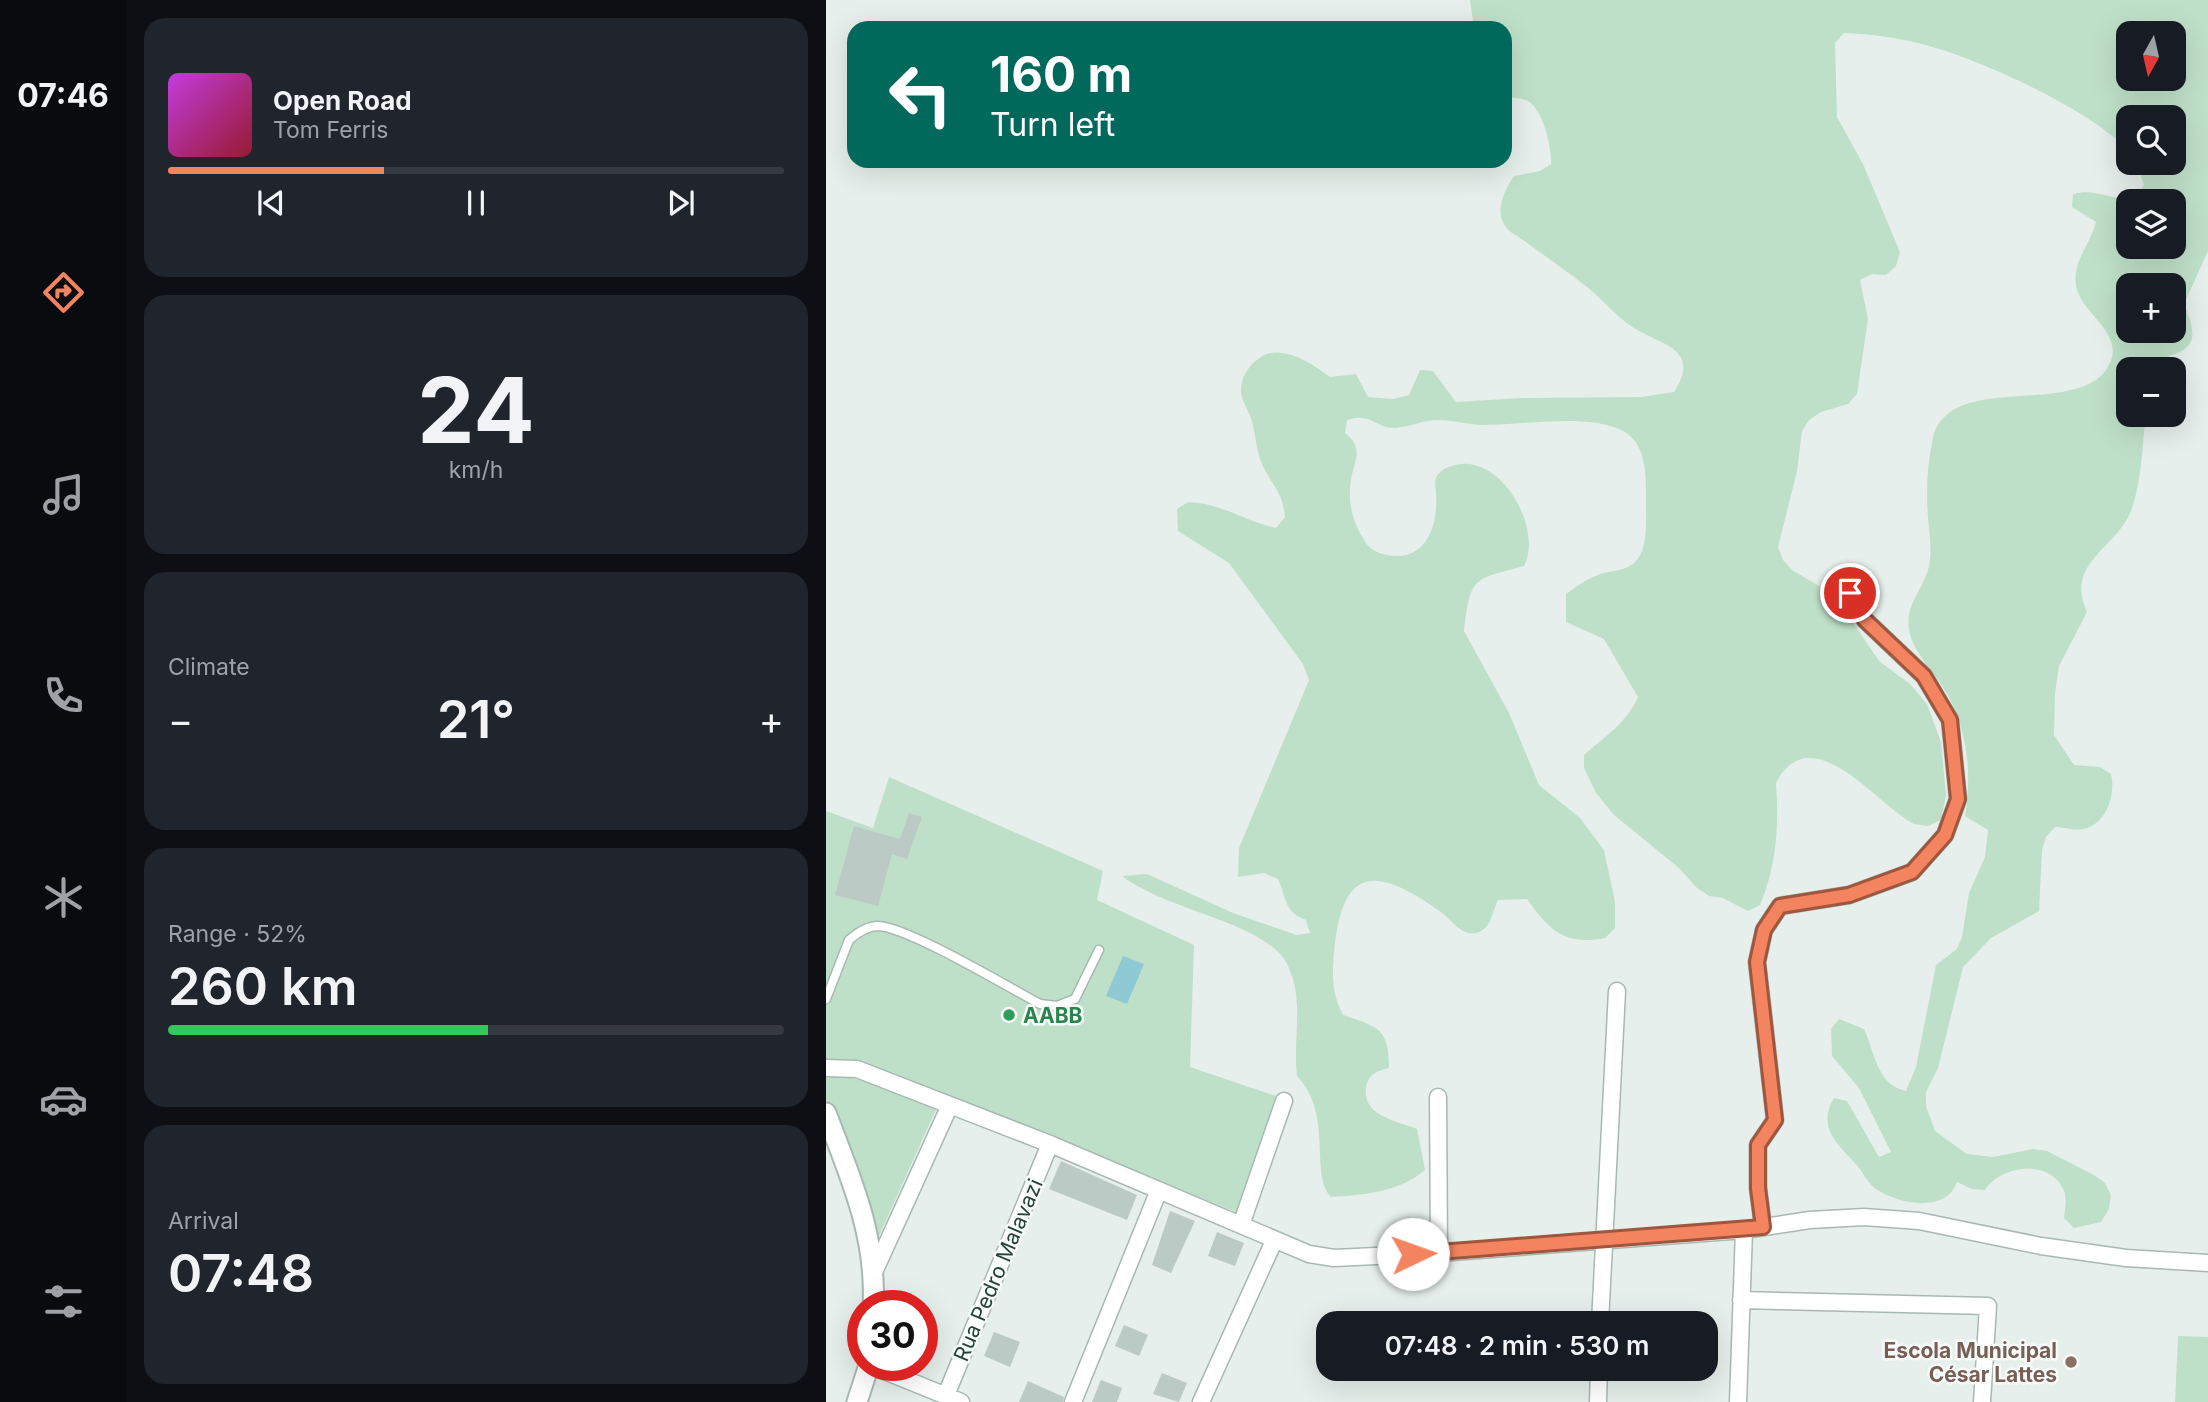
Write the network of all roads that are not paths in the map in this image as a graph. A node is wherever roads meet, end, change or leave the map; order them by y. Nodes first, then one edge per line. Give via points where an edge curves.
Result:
1 (1850, 593) dead end
2 (1099, 950) dead end
3 (1617, 990) dead end
4 (826, 999) edge
5 (826, 1068) edge
6 (1438, 1097) dead end
7 (1283, 1101) dead end
8 (950, 1105) junction
9 (826, 1113) edge
10 (1050, 1144) junction
11 (1159, 1191) junction
12 (1241, 1225) junction
13 (1763, 1227) junction
14 (1744, 1230) junction
15 (1602, 1239) junction
16 (1273, 1241) junction
17 (1439, 1253) junction
18 (2208, 1263) edge
19 (875, 1270) junction
20 (874, 1290) edge
21 (1741, 1300) junction
22 (1600, 1311) edge
23 (864, 1381) edge
24 (911, 1381) edge
25 (1599, 1381) edge
26 (946, 1395) junction
27 (857, 1402) edge
28 (961, 1402) edge
29 (1073, 1402) edge
30 (1201, 1402) edge
31 (1598, 1402) edge
32 (1738, 1402) edge
33 (1982, 1402) edge

1 - 13 street via 1865,620 1924,676 1950,720 1958,799 1945,835 1912,872 1849,895 1780,906 1764,930 1757,962 1775,1120 1758,1145
2 - 4 lane via 1075,999 1056,1006 1040,1004 940,951 875,926 849,940
3 - 15 street
5 - 8 street via 856,1069
6 - 17 street
7 - 12 street
8 - 10 street
8 - 19 street
9 - 19 street via 862,1214
10 - 11 street
10 - 26 street, Rua Pedro Malavazi
11 - 12 street
11 - 29 street
12 - 16 street
13 - 14 street
13 - 18 street via 1864,1217 1919,1220 2041,1246
14 - 15 street
14 - 21 street
15 - 17 street
15 - 22 street
16 - 17 street via 1334,1258
16 - 30 street
19 - 20 street
21 - 32 street
21 - 33 street via 1988,1306
23 - 27 street
24 - 26 street
25 - 31 street
26 - 28 street

